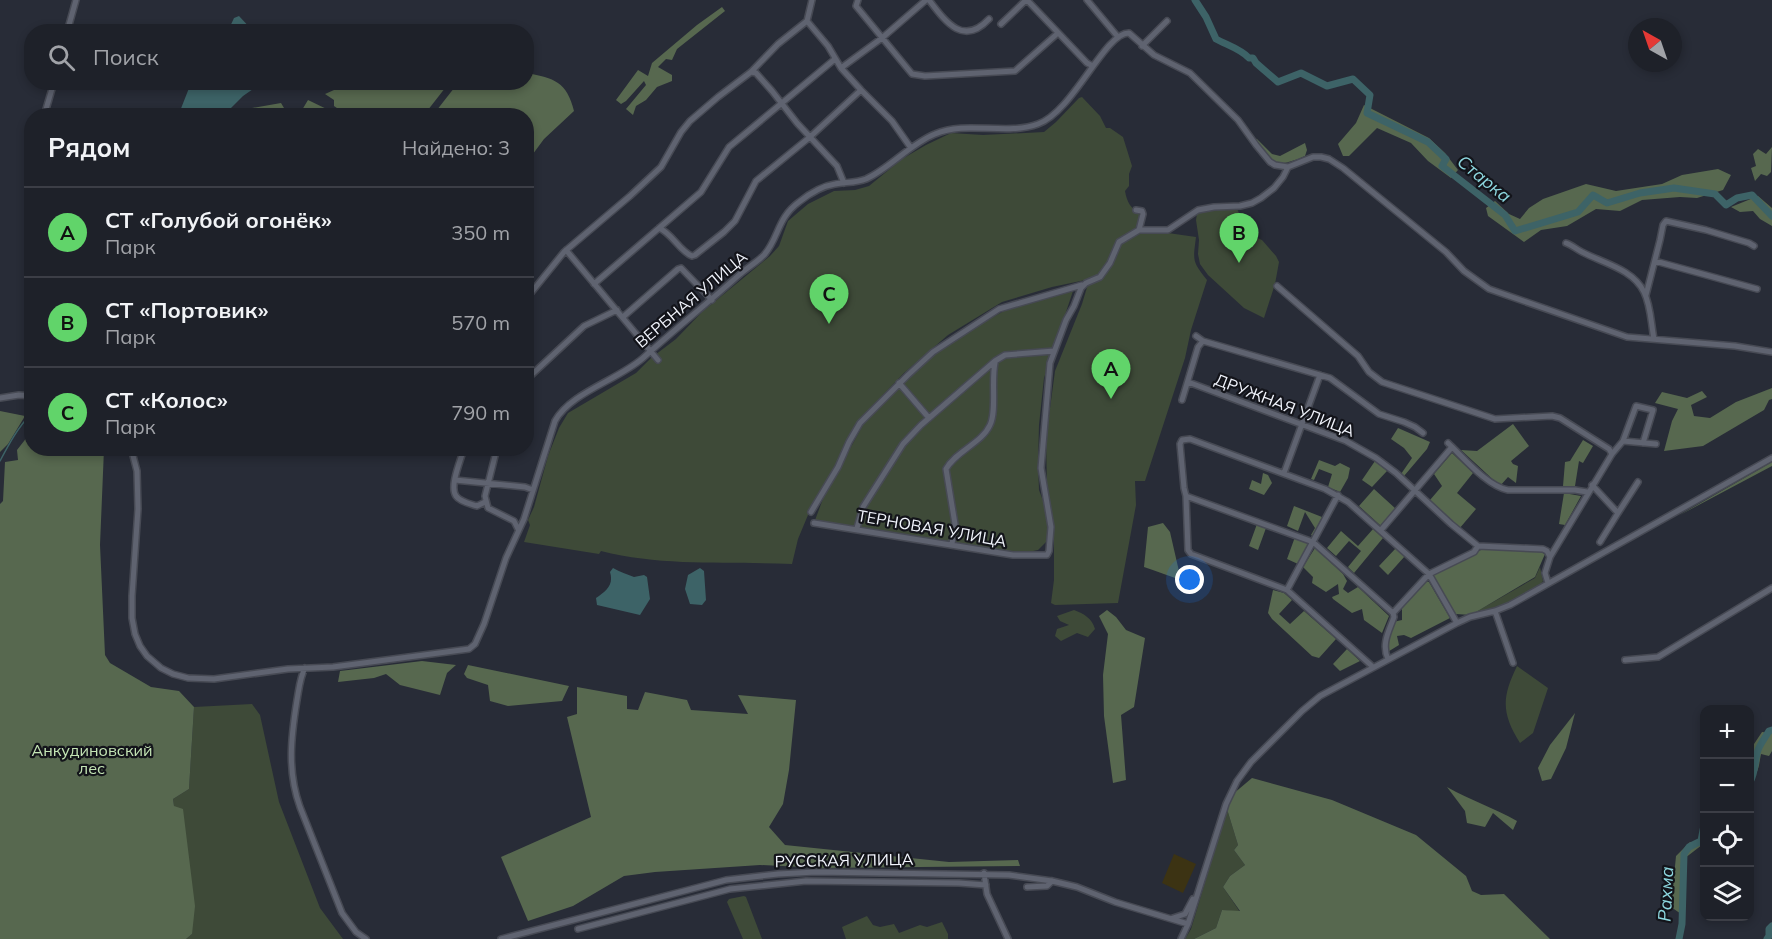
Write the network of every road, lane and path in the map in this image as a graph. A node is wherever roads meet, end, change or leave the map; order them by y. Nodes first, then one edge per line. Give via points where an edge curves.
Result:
1 (76, 0) edge
2 (812, 0) edge
3 (858, 0) edge
4 (927, 0) edge
5 (1027, 0) edge
6 (1087, 0) edge
7 (989, 19) dead end
8 (807, 21) junction
9 (1167, 21) dead end
10 (69, 24) edge
11 (1001, 24) dead end
12 (1058, 33) junction
13 (1118, 37) junction
14 (882, 38) junction
15 (1142, 46) junction
16 (835, 59) junction
17 (1093, 66) junction
18 (841, 68) junction
19 (751, 72) junction
20 (52, 90) edge
21 (861, 90) junction
22 (782, 104) junction
23 (46, 108) edge
24 (810, 137) junction
25 (911, 148) junction
26 (1288, 166) junction
27 (844, 183) junction
28 (1136, 210) dead end
29 (659, 228) junction
30 (1139, 230) junction
31 (1566, 243) dead end
32 (1754, 246) dead end
33 (566, 250) junction
34 (1655, 261) junction
35 (594, 284) junction
36 (1084, 284) junction
37 (1277, 286) dead end
38 (534, 289) edge
39 (1757, 289) dead end
40 (1646, 295) junction
41 (712, 300) junction
42 (617, 310) junction
43 (623, 317) junction
44 (1196, 336) dead end
45 (1654, 339) junction
46 (1203, 341) junction
47 (650, 351) junction
48 (1054, 351) junction
49 (1772, 352) edge
50 (658, 360) dead end
51 (995, 362) junction
52 (534, 373) edge
53 (1320, 375) junction
54 (1188, 382) junction
55 (899, 383) junction
56 (24, 395) edge
57 (0, 398) edge
58 (1182, 400) dead end
59 (930, 418) junction
60 (1302, 425) junction
61 (1423, 433) dead end
62 (1623, 441) junction
63 (1643, 443) junction
64 (1656, 444) dead end
65 (1612, 454) junction
66 (134, 456) edge
67 (462, 456) edge
68 (495, 456) edge
69 (1772, 458) edge
70 (1284, 474) junction
71 (455, 480) junction
72 (1638, 482) dead end
73 (488, 483) junction
74 (1592, 485) junction
75 (532, 490) junction
76 (1416, 490) junction
77 (1587, 492) junction
78 (1338, 495) junction
79 (1186, 496) junction
80 (485, 502) junction
81 (811, 512) dead end
82 (1618, 513) junction
83 (814, 523) dead end
84 (857, 528) junction
85 (519, 529) junction
86 (1381, 531) junction
87 (1313, 542) junction
88 (1600, 542) dead end
89 (952, 544) junction
90 (1478, 546) junction
91 (1550, 556) junction
92 (1429, 574) junction
93 (1548, 583) junction
94 (1772, 588) edge
95 (1287, 590) junction
96 (1495, 611) junction
97 (1393, 613) junction
98 (1457, 623) junction
99 (1388, 659) junction
100 (1625, 660) dead end
101 (1513, 663) dead end
102 (1373, 667) junction
103 (305, 668) junction
104 (288, 669) junction
105 (300, 683) junction
106 (984, 873) junction
107 (1052, 881) junction
108 (986, 885) junction
109 (1027, 887) dead end
110 (1199, 890) junction
111 (1164, 918) junction
112 (1188, 924) junction
113 (578, 929) dead end
114 (366, 939) edge
115 (501, 939) edge
116 (1008, 939) edge
117 (1181, 939) edge

1 - 10 street
2 - 8 street
3 - 14 street via 856,6
4 - 7 street via 956,29 969,31
4 - 14 street
5 - 11 street
5 - 12 street
6 - 13 street
8 - 16 street
8 - 19 street
9 - 15 street
12 - 14 street via 1015,71 925,76 912,74
12 - 17 street
13 - 15 street, ВЕРБНАЯ УЛИЦА via 1129,33
13 - 17 street, ВЕРБНАЯ УЛИЦА
14 - 18 street
15 - 26 street via 1190,73 1238,120 1270,162
16 - 18 street
16 - 22 street
17 - 25 street, ВЕРБНАЯ УЛИЦА via 1062,108 1044,122 1018,128 948,129
18 - 21 street
19 - 22 street
19 - 33 street via 690,121 661,167
20 - 23 street
21 - 24 street
21 - 25 street via 892,121
22 - 24 street
22 - 29 street via 729,147 701,192
24 - 27 street via 837,166
24 - 29 street via 756,181 735,221 692,256
25 - 27 street, ВЕРБНАЯ УЛИЦА via 867,178
26 - 30 street via 1274,188 1252,202 1240,207 1202,209 1168,230
26 - 45 street via 1313,157 1335,162 1477,282 1493,291 1627,337
27 - 41 street, ВЕРБНАЯ УЛИЦА via 826,186 794,206 764,255
28 - 30 street via 1143,214
29 - 35 street
30 - 36 street via 1119,242 1100,278
31 - 40 street via 1630,275
32 - 34 street via 1666,220
33 - 35 street
33 - 38 street
34 - 39 street
34 - 40 street
35 - 42 street
36 - 48 street
36 - 55 street via 993,313 939,347
37 - 65 street via 1382,382 1495,419 1560,418
40 - 45 street
41 - 43 street via 681,268
41 - 47 street, ВЕРБНАЯ УЛИЦА
42 - 43 street
42 - 52 street via 584,326
43 - 47 street
44 - 46 street
45 - 49 street
46 - 53 street
46 - 54 street via 1189,370
47 - 50 street
47 - 75 street, ВЕРБНАЯ УЛИЦА via 559,413
48 - 51 street via 1005,355
48 - 89 street, ТЕРНОВАЯ УЛИЦА via 1049,368 1041,468 1051,520 1048,553 1012,555
51 - 59 street
51 - 89 street via 990,426 946,469 955,524
53 - 60 street
53 - 61 street via 1330,378 1379,414
54 - 58 street
54 - 60 street, ДРУЖНАЯ УЛИЦА
55 - 59 street
55 - 81 street via 860,423
56 - 57 street
59 - 84 street via 897,453 863,507
60 - 70 street
60 - 76 street, ДРУЖНАЯ УЛИЦА via 1358,447
62 - 63 street
62 - 63 street via 1636,406 1653,410
62 - 65 street
63 - 64 street
65 - 74 street
66 - 104 street via 138,509 132,618 144,651 161,668 188,678 214,679
67 - 71 street
68 - 73 street
69 - 93 street
70 - 78 street
70 - 79 street via 1182,440
71 - 73 street
71 - 80 street via 456,496 477,506
72 - 82 street
73 - 75 street
73 - 80 street
74 - 77 street
74 - 82 street
75 - 85 street, ВЕРБНАЯ УЛИЦА
76 - 77 street via 1450,445 1501,489
76 - 86 street
76 - 90 street, ДРУЖНАЯ УЛИЦА
77 - 91 street
78 - 86 street
78 - 87 street
79 - 87 street
79 - 95 street via 1191,554
80 - 85 street via 488,508 514,521
82 - 88 street
83 - 84 street, ТЕРНОВАЯ УЛИЦА
84 - 89 street, ТЕРНОВАЯ УЛИЦА
85 - 103 street, ВЕРБНАЯ УЛИЦА via 484,624 469,649
86 - 92 street
87 - 95 street
87 - 97 street
90 - 91 street via 1543,549
90 - 92 street via 1474,552
91 - 93 street via 1545,573
92 - 97 street
92 - 98 street
93 - 96 street
94 - 100 street via 1658,657
95 - 102 street
96 - 98 street
96 - 101 street
97 - 99 street via 1384,646
98 - 99 street
99 - 102 street
102 - 110 street via 1310,704 1245,769 1226,804
103 - 104 street
103 - 105 street
104 - 105 street via 297,673
105 - 114 street via 290,749 296,797 342,913
106 - 107 street, РУССКАЯ УЛИЦА
106 - 108 street
106 - 115 street, РУССКАЯ УЛИЦА via 816,872 726,880
107 - 109 street via 1047,886
107 - 111 street, РУССКАЯ УЛИЦА
108 - 113 street via 806,881 739,888
108 - 116 street
110 - 111 street via 1185,914
110 - 112 street
111 - 112 street, РУССКАЯ УЛИЦА
112 - 117 street

